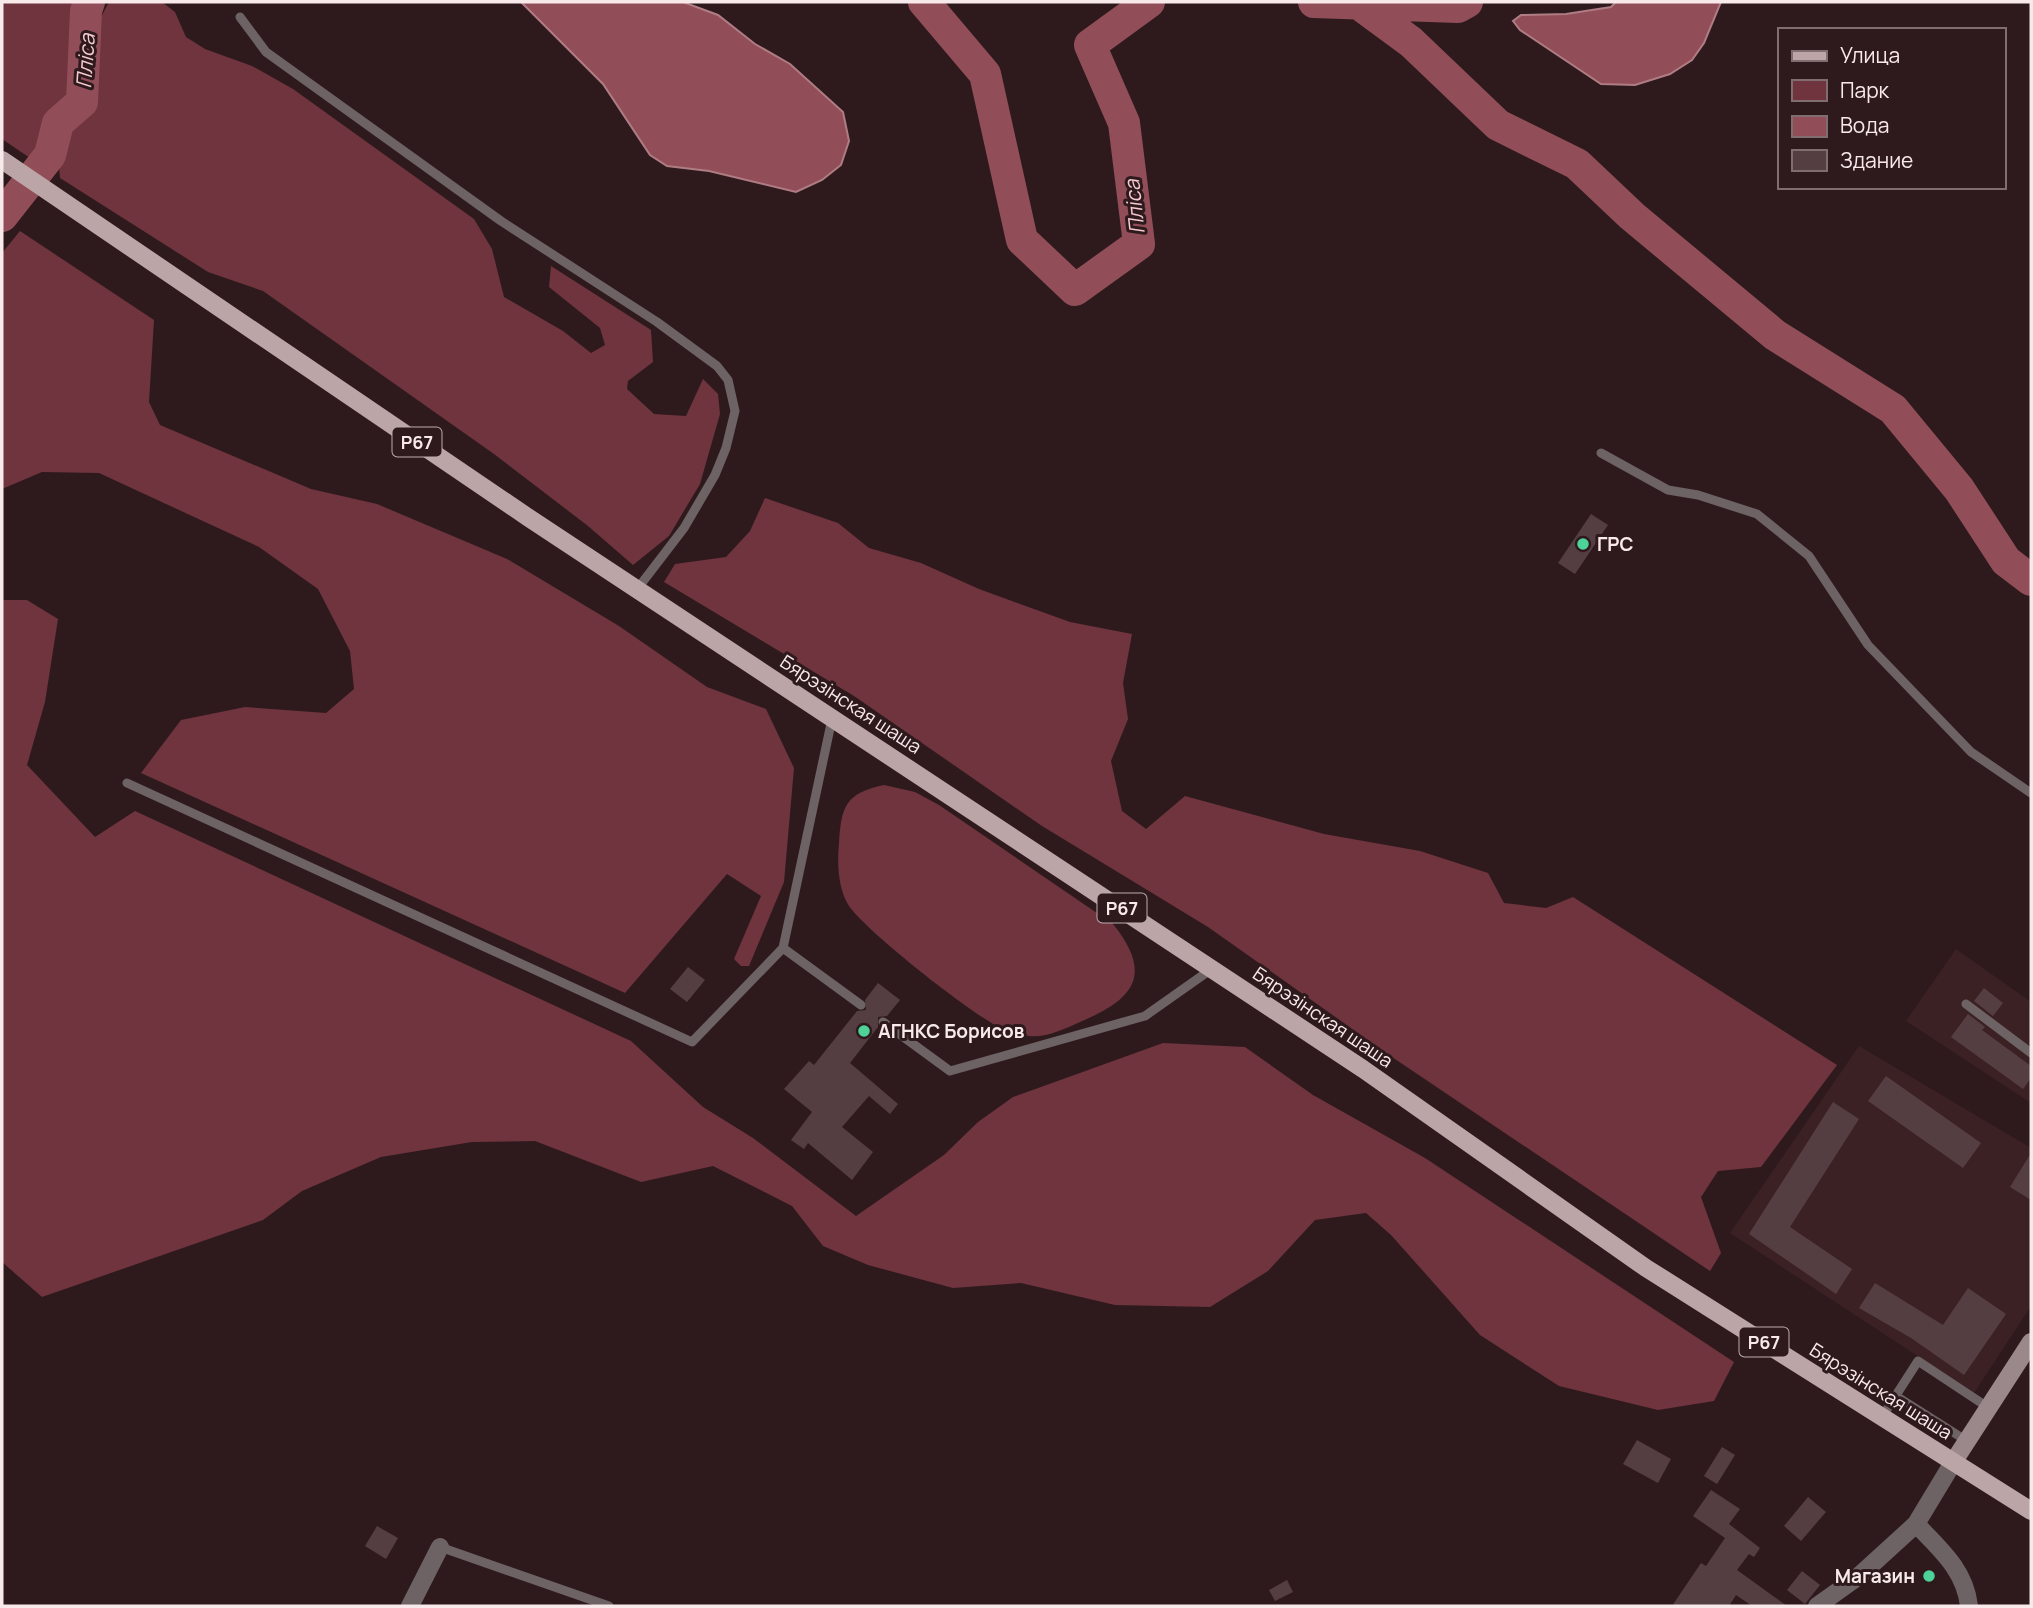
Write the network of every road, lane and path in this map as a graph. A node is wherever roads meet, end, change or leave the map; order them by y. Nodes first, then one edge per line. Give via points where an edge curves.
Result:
1 (240, 17) dead end
2 (2, 160) edge
3 (1601, 453) dead end
4 (638, 589) junction
5 (832, 717) junction
6 (127, 783) dead end
7 (2031, 793) edge
8 (783, 948) junction
9 (1213, 968) junction
10 (1966, 1004) dead end
11 (861, 1005) dead end
12 (883, 1021) dead end
13 (2031, 1053) edge
14 (2031, 1342) edge
15 (1896, 1396) junction
16 (1989, 1408) junction
17 (1882, 1417) junction
18 (1967, 1441) junction
19 (1954, 1461) junction
20 (2031, 1511) edge
21 (1916, 1524) junction
22 (440, 1547) joint
23 (410, 1606) edge
24 (609, 1606) edge
25 (1816, 1606) edge
26 (1969, 1606) edge

1 - 4 lane via 266,52 501,221 657,322 717,366 728,380 734,411 715,475 684,528
2 - 4 main road, Бярэзінская шаша / Р67
3 - 7 lane via 1668,490 1757,514 1809,556 1868,645 1971,752
4 - 5 main road, Бярэзінская шаша / Р67
5 - 8 lane
5 - 9 main road, Бярэзінская шаша / Р67
6 - 8 lane via 692,1042
8 - 11 lane
9 - 12 lane via 1145,1016 950,1071
9 - 17 main road, Бярэзінская шаша / Р67 via 1646,1268
10 - 13 lane
14 - 16 street
15 - 16 lane via 1918,1361
15 - 17 lane
15 - 18 lane
16 - 18 street
17 - 19 main road, Бярэзінская шаша / Р67
18 - 19 street
19 - 20 main road, Бярэзінская шаша / Р67
19 - 21 street
21 - 25 street via 1859,1576
21 - 26 street via 1954,1564 1968,1591
22 - 23 street
22 - 24 lane

